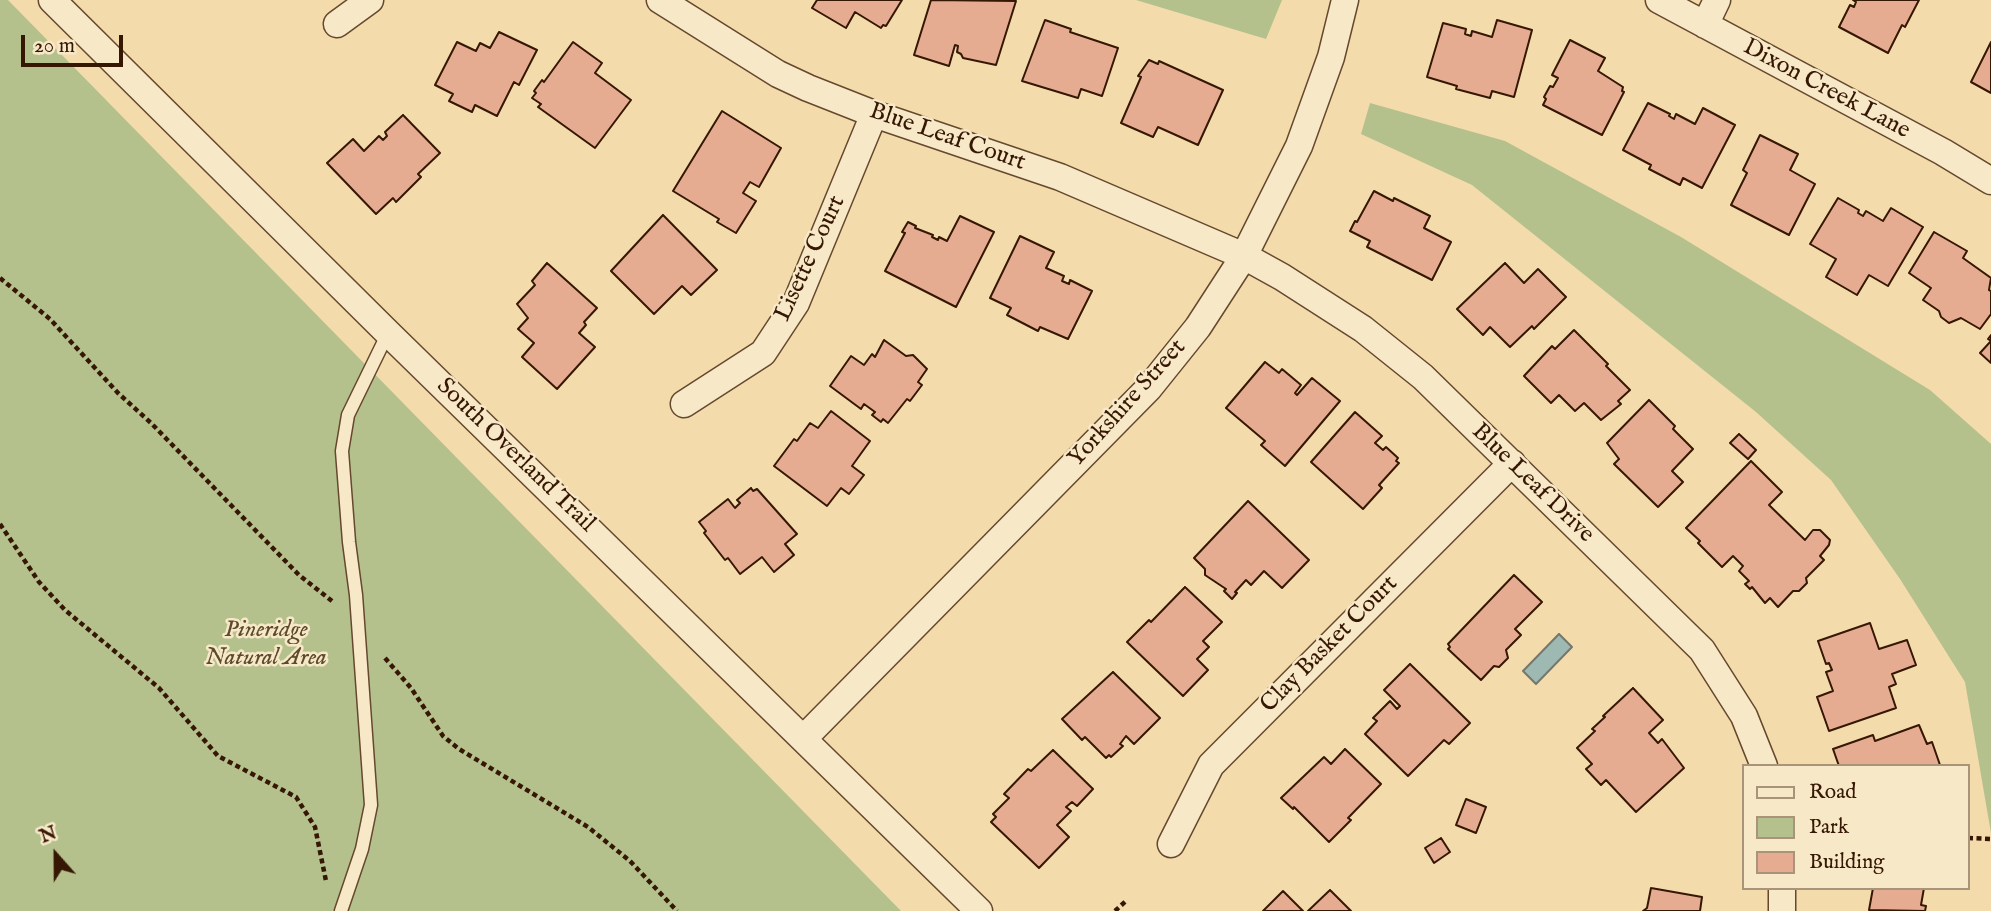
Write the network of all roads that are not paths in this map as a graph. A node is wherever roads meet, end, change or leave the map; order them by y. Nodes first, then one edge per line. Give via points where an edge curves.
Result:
1 (52, 0) edge
2 (370, 0) edge
3 (660, 0) edge
4 (1345, 0) edge
5 (1659, 0) edge
6 (1717, 0) edge
7 (337, 24) dead end
8 (1705, 25) junction
9 (874, 114) junction
10 (1991, 181) edge
11 (1244, 256) junction
12 (388, 333) junction
13 (684, 404) dead end
14 (1512, 463) junction
15 (804, 738) junction
16 (1763, 764) edge
17 (1171, 844) dead end
18 (1782, 890) edge
19 (341, 911) edge
20 (979, 911) edge
21 (1782, 911) edge

1 - 12 street, South Overland Trail
2 - 7 street
3 - 9 street, Blue Leaf Court via 778,74
4 - 11 street, Yorkshire Street via 1331,57 1299,146
5 - 8 street, Dixon Creek Lane
6 - 8 street
8 - 10 street, Dixon Creek Lane
9 - 11 street, Blue Leaf Court via 1060,177
9 - 13 street, Lisette Court via 796,303 763,353
11 - 14 street, Blue Leaf Drive via 1363,329 1423,377
11 - 15 street, Yorkshire Street via 1198,327 1149,388
12 - 15 street, South Overland Trail
12 - 19 lane via 348,415 342,451 371,806
14 - 16 street, Blue Leaf Drive via 1702,650 1744,716
14 - 17 street, Clay Basket Court via 1210,765
15 - 20 street, South Overland Trail
18 - 21 street

